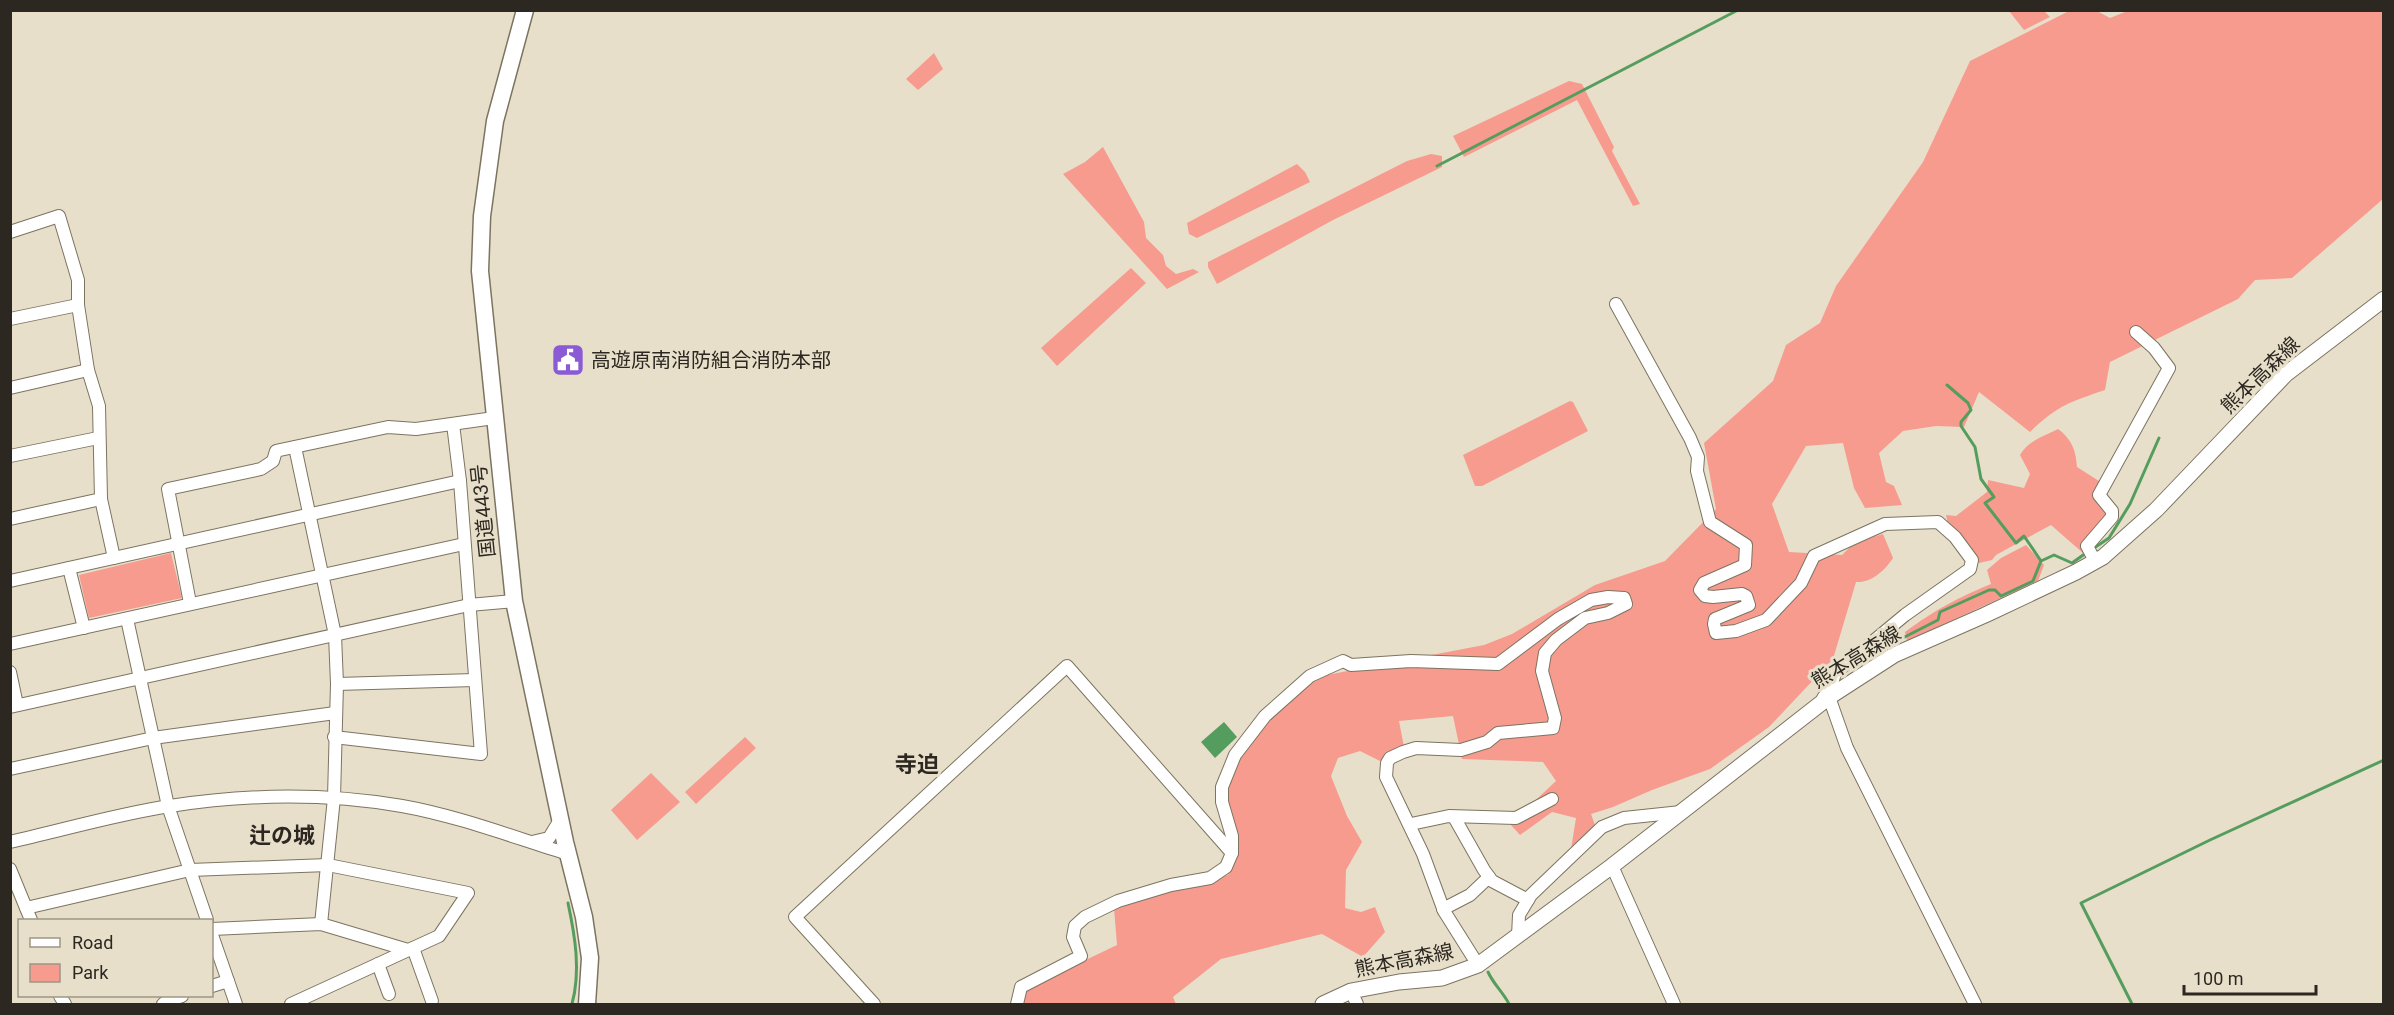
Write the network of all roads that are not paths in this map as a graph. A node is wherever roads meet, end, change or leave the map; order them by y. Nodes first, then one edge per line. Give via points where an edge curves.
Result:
1 (525, 10) edge
2 (10, 232) edge
3 (2384, 299) edge
4 (1616, 304) dead end
5 (78, 305) junction
6 (10, 319) edge
7 (2136, 332) dead end
8 (88, 370) junction
9 (10, 388) edge
10 (494, 418) junction
11 (453, 424) junction
12 (98, 438) junction
13 (295, 447) junction
14 (10, 456) edge
15 (460, 481) junction
16 (101, 499) junction
17 (309, 514) junction
18 (10, 519) edge
19 (178, 544) junction
20 (464, 544) junction
21 (114, 558) junction
22 (2095, 561) junction
23 (69, 568) junction
24 (323, 574) junction
25 (10, 581) edge
26 (514, 601) junction
27 (190, 603) junction
28 (469, 605) junction
29 (127, 619) junction
30 (84, 628) junction
31 (335, 635) junction
32 (10, 644) edge
33 (10, 672) edge
34 (140, 677) junction
35 (475, 680) junction
36 (337, 684) junction
37 (1825, 699) junction
38 (14, 706) edge
39 (335, 713) junction
40 (334, 737) junction
41 (153, 738) junction
42 (10, 769) edge
43 (334, 798) junction
44 (1551, 799) dead end
45 (168, 806) junction
46 (1681, 812) junction
47 (1454, 817) junction
48 (560, 820) junction
49 (1411, 824) junction
50 (10, 842) edge
51 (531, 843) junction
52 (1232, 853) junction
53 (568, 854) junction
54 (328, 866) junction
55 (1612, 866) junction
56 (10, 869) edge
57 (190, 870) junction
58 (1490, 877) junction
59 (1528, 900) junction
60 (26, 908) junction
61 (1443, 909) junction
62 (30, 919) edge
63 (206, 919) edge
64 (321, 924) junction
65 (213, 929) edge
66 (1518, 936) junction
67 (213, 938) edge
68 (410, 949) junction
69 (378, 964) junction
70 (1478, 965) junction
71 (228, 981) junction
72 (213, 986) edge
73 (389, 994) dead end
74 (179, 997) edge
75 (1354, 998) edge
76 (432, 1001) dead end
77 (163, 1005) edge
78 (236, 1005) edge
79 (291, 1005) edge
80 (588, 1005) edge
81 (873, 1005) edge
82 (1017, 1005) edge
83 (1323, 1005) edge
84 (1674, 1005) edge
85 (1974, 1005) edge

1 - 10 highway, 国道443号 via 495,121 482,216 480,271
2 - 5 street via 59,216 78,280
3 - 22 main road, 熊本高森線 via 2286,374 2156,510
4 - 37 street via 1690,438 1698,458 1697,471 1710,522 1746,545 1745,565 1704,583 1700,590 1705,596 1746,596 1749,605 1715,619 1716,633 1736,631 1766,620 1801,583 1814,556 1885,524 1938,522 1972,560 1970,568 1835,673
5 - 6 street
5 - 8 street
7 - 22 street via 2169,368 2099,495 2112,517 2087,546
8 - 9 street
8 - 12 street via 99,406
10 - 11 street
10 - 26 highway, 国道443号
11 - 13 street via 416,429 388,427
11 - 15 street
12 - 14 street
12 - 16 street
13 - 17 street
13 - 19 street via 276,452 273,461 261,469 168,489
15 - 17 street
15 - 20 street
16 - 18 street
16 - 21 street
17 - 19 street
17 - 24 street
19 - 21 street
19 - 27 street
20 - 24 street
20 - 28 street
21 - 23 street
22 - 37 main road, 熊本高森線 via 1894,655
23 - 25 street
23 - 30 street
24 - 27 street
24 - 31 street
26 - 28 street
26 - 48 highway, 国道443号
27 - 29 street
28 - 31 street
28 - 35 street
29 - 30 street
29 - 34 street
30 - 32 street
31 - 34 street
31 - 36 street
33 - 38 street
34 - 38 street
34 - 41 street
35 - 36 street
35 - 40 street via 481,754
36 - 39 street
37 - 46 main road, 熊本高森線
37 - 85 street
39 - 40 street
39 - 41 street
40 - 43 street
41 - 42 street
41 - 45 street
43 - 45 street via 232,798
43 - 51 street via 403,806
43 - 54 street
44 - 47 street via 1516,818
45 - 50 street
45 - 57 street
46 - 55 main road, 熊本高森線
46 - 59 street via 1624,818 1602,827
47 - 49 street
47 - 58 street
48 - 51 street via 549,838
48 - 53 highway, 国道443号
49 - 52 street via 1386,777 1390,758 1416,748 1461,750 1487,742 1498,733 1553,728 1555,718 1542,671 1545,652 1585,618 1626,604 1624,598 1591,600 1498,664 1411,661 1351,665 1343,661 1310,675 1265,716 1235,755 1222,787
49 - 61 street
51 - 53 street
52 - 81 street via 1068,666 795,917
52 - 82 street via 1226,867 1210,878 1118,901 1085,917 1075,926 1073,937 1081,956 1021,987
53 - 80 highway, 国道443号 via 585,917
54 - 57 street
54 - 64 street
54 - 68 street via 468,893 439,936
55 - 66 main road, 熊本高森線
55 - 84 street
56 - 60 street
57 - 60 street
57 - 63 street
58 - 59 street
58 - 61 street via 1470,896
59 - 66 street via 1519,915
60 - 62 street
61 - 70 street
64 - 65 street
64 - 68 street
66 - 70 main road, 熊本高森線
67 - 71 street
68 - 69 street
68 - 76 street
69 - 73 street
69 - 79 street
70 - 75 main road, 熊本高森線 via 1442,978 1399,982
71 - 72 street
71 - 78 street
74 - 77 street
75 - 83 main road, 熊本高森線

